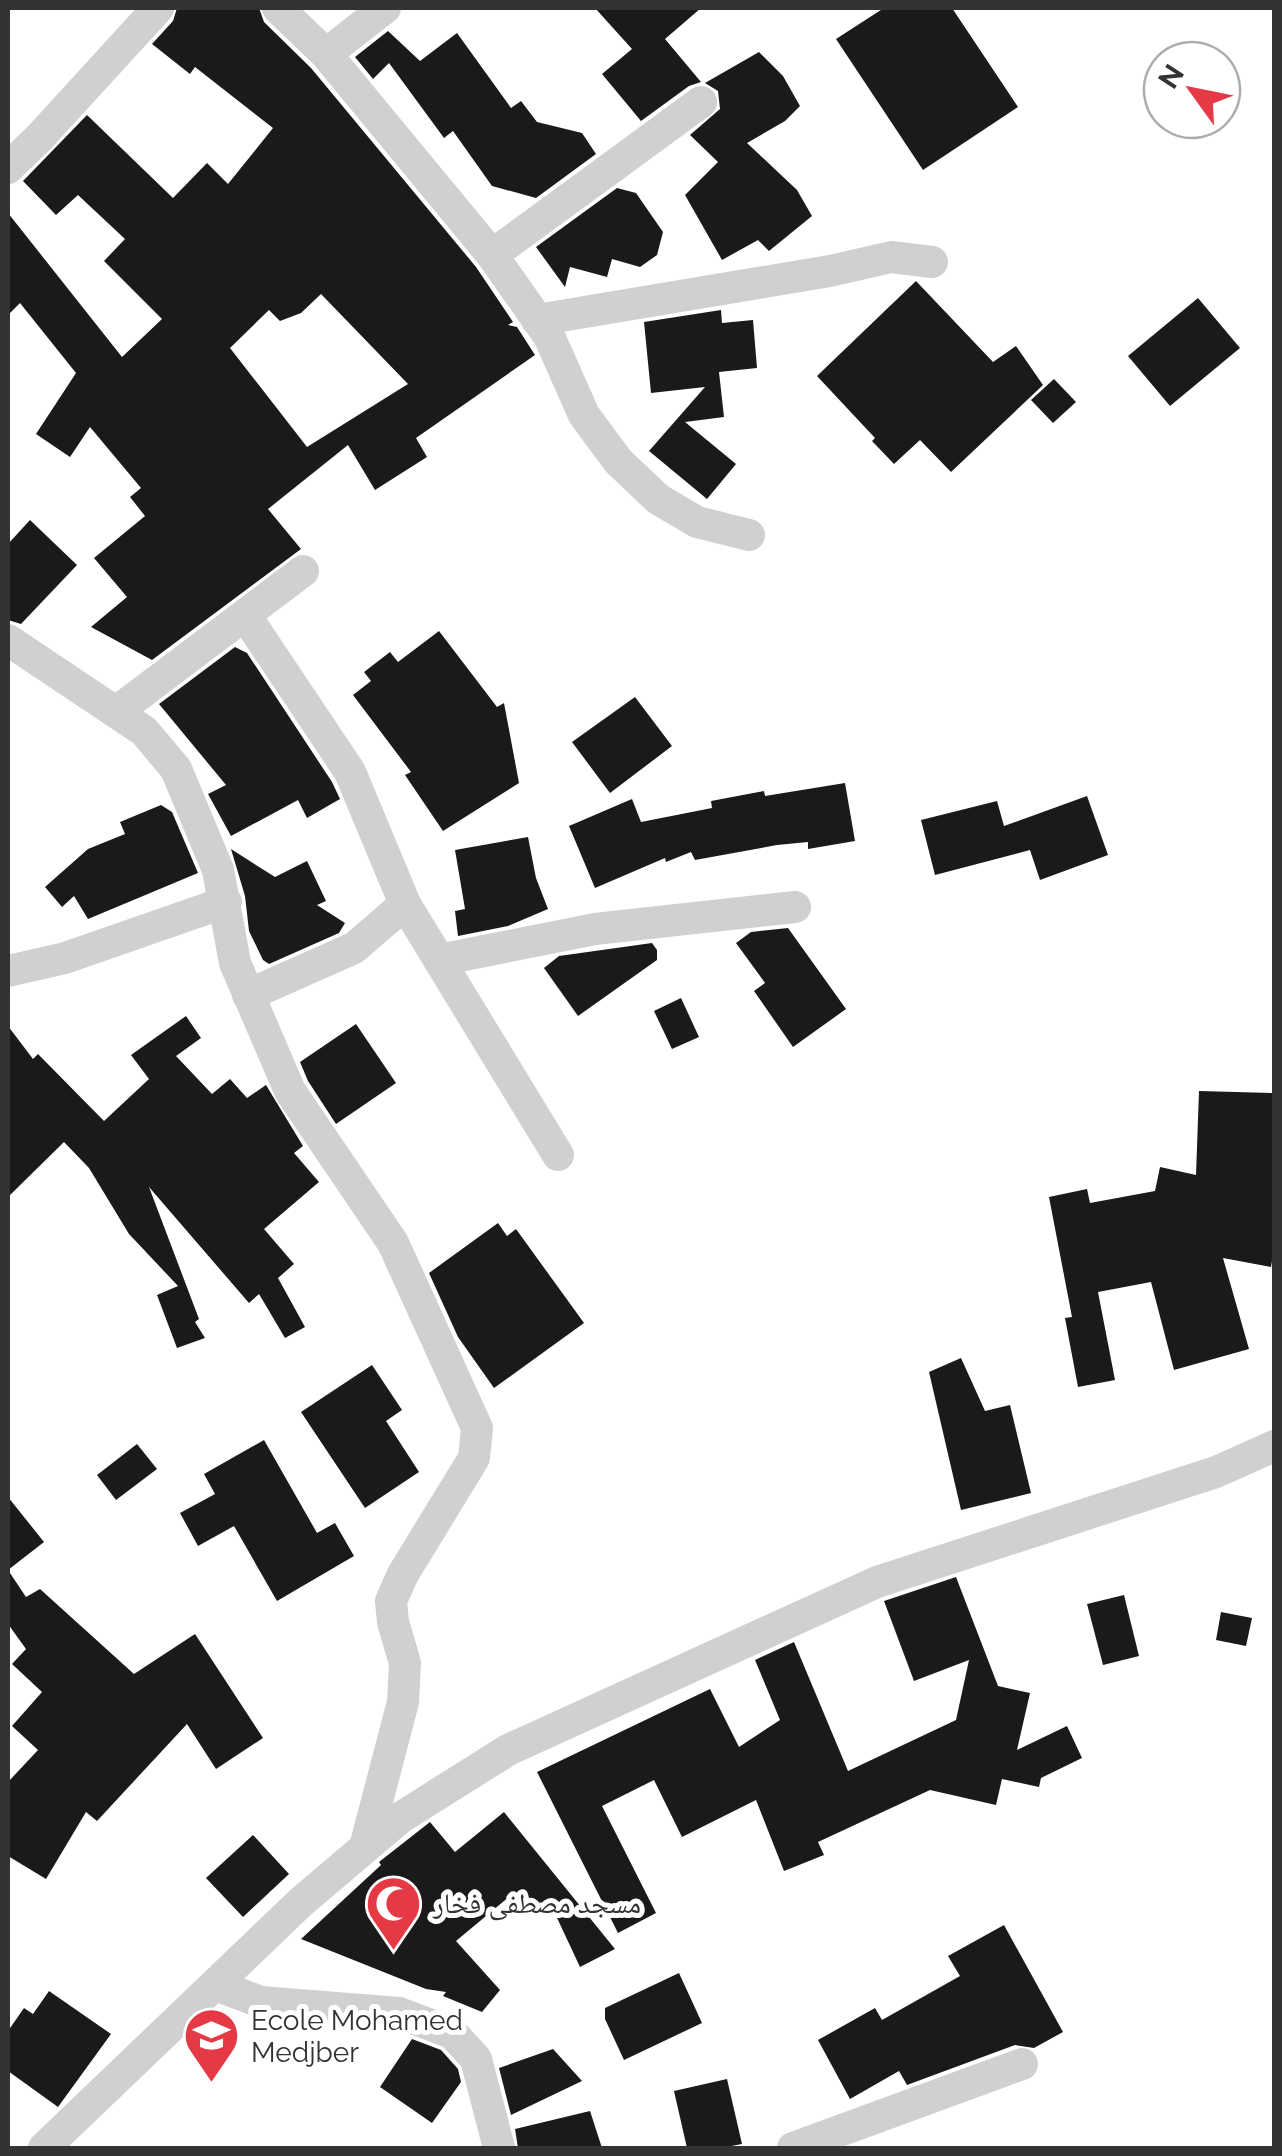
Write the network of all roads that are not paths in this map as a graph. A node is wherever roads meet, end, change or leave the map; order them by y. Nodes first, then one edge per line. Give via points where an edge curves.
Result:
1 (158, 8) edge
2 (278, 8) edge
3 (386, 8) edge
4 (326, 54) junction
5 (702, 102) dead end
6 (8, 168) edge
7 (492, 255) junction
8 (932, 262) dead end
9 (538, 320) junction
10 (749, 535) dead end
11 (303, 571) dead end
12 (245, 615) junction
13 (8, 640) edge
14 (116, 712) junction
15 (226, 902) junction
16 (404, 904) junction
17 (794, 907) dead end
18 (439, 960) junction
19 (8, 971) edge
20 (248, 994) junction
21 (558, 1155) dead end
22 (1274, 1446) edge
23 (365, 1847) junction
24 (214, 1985) junction
25 (1022, 2064) dead end
26 (44, 2148) edge
27 (499, 2148) edge
28 (794, 2148) edge

1 - 6 street
2 - 4 street
3 - 4 street
4 - 7 street
5 - 7 street
7 - 9 street
8 - 9 street via 891,257
9 - 10 street via 584,415 618,461 658,499 697,522
11 - 12 street
12 - 14 street
12 - 16 street via 350,772
13 - 14 street
14 - 15 street via 144,731 176,769
15 - 19 street
15 - 20 street via 235,964
16 - 18 street
16 - 20 street via 354,948
17 - 18 street via 595,929
18 - 21 street
20 - 23 street via 290,1091 393,1243 476,1428 474,1458 391,1602 405,1663 404,1702
22 - 23 street via 1216,1472 896,1576 814,1610 508,1750
23 - 24 street
24 - 26 street
24 - 27 street via 261,2002 399,2013 452,2033 476,2058
25 - 28 street

